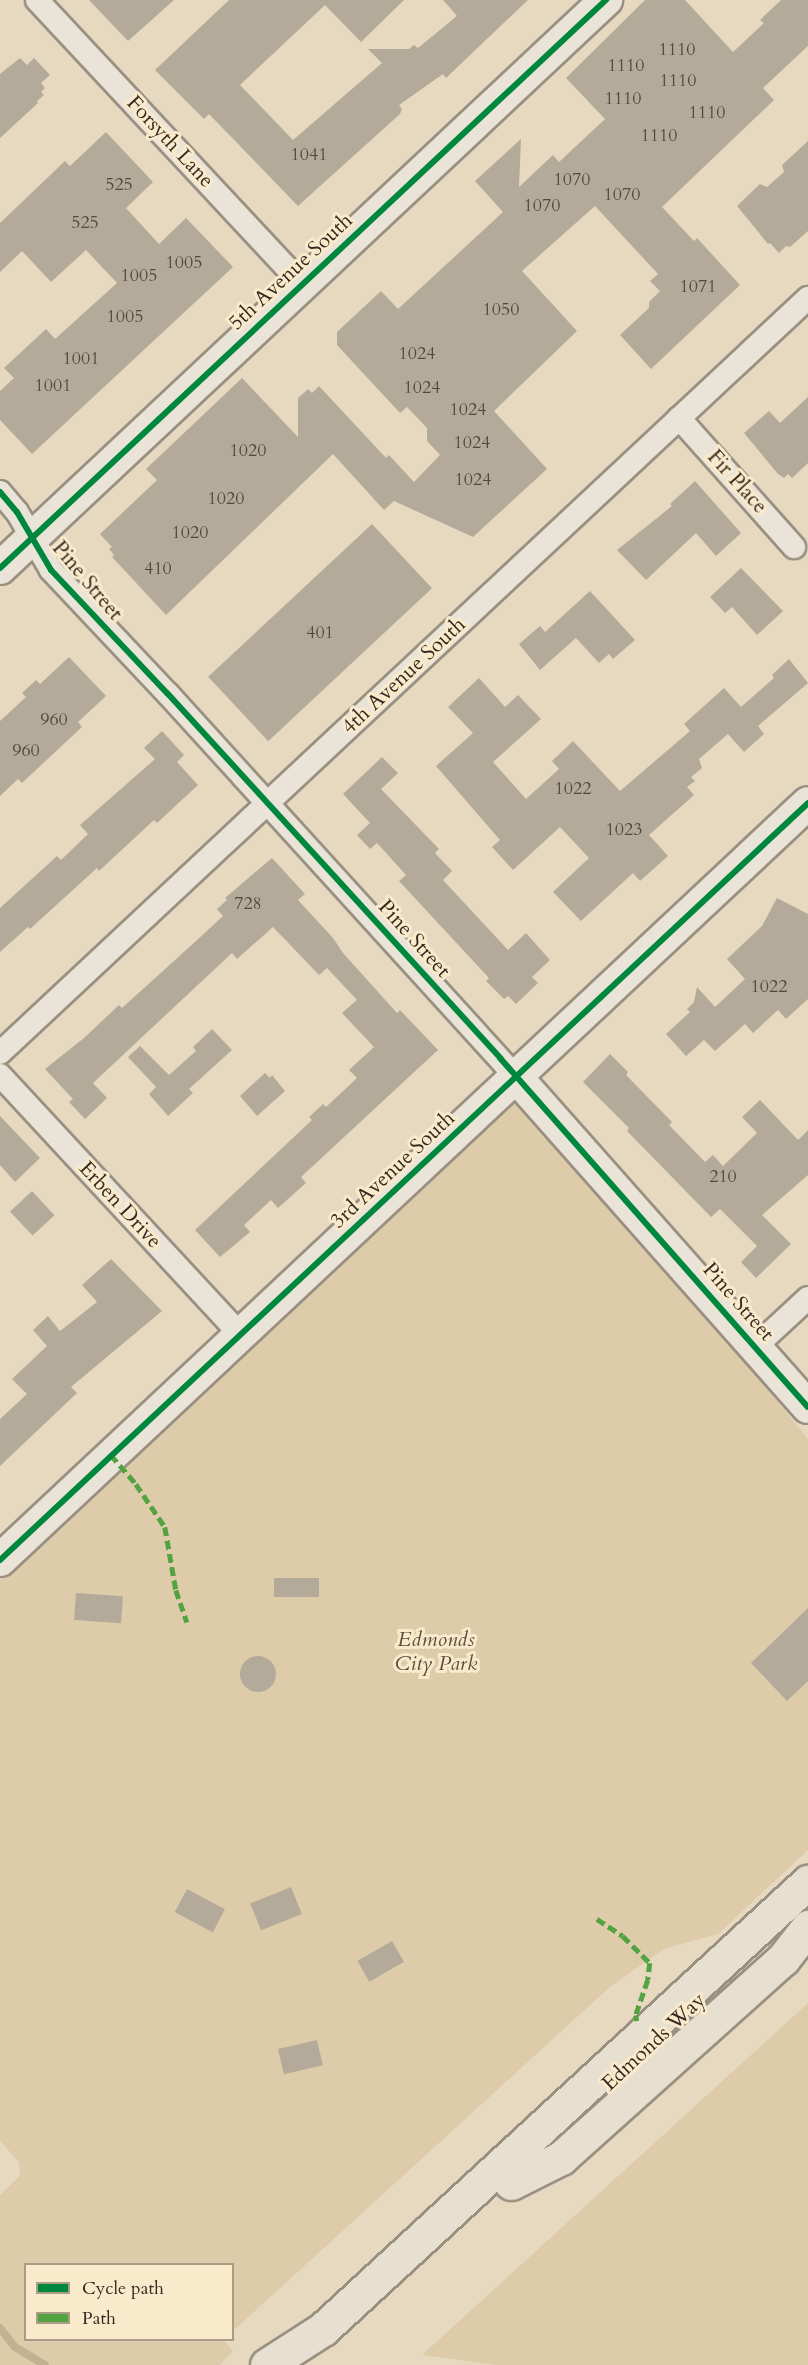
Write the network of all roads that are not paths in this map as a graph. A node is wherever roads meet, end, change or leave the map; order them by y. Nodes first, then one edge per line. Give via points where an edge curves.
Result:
1 (37, 0) edge
2 (606, 0) edge
3 (302, 284) junction
4 (808, 298) edge
5 (679, 418) junction
6 (0, 492) edge
7 (32, 538) junction
8 (794, 547) dead end
9 (0, 568) edge
10 (268, 803) junction
11 (808, 803) edge
12 (0, 1053) edge
13 (0, 1075) edge
14 (517, 1078) junction
15 (808, 1298) edge
16 (240, 1334) junction
17 (755, 1347) junction
18 (808, 1407) edge
19 (0, 1560) edge
20 (808, 1882) edge
21 (808, 1914) edge
22 (808, 1926) edge
23 (511, 2183) junction
24 (323, 2329) junction
25 (267, 2365) edge
26 (285, 2365) edge
27 (311, 2365) edge

1 - 3 street, Forsyth Lane
2 - 3 street, 5th Avenue South
3 - 7 street, 5th Avenue South
4 - 5 street, 4th Avenue South
5 - 8 street, Fir Place
5 - 10 street, 4th Avenue South
6 - 7 street, Pine Street
7 - 9 street, 5th Avenue South
7 - 10 street, Pine Street via 51,570
10 - 12 street, 4th Avenue South
10 - 14 street, Pine Street
11 - 14 street, 3rd Avenue South
13 - 16 street, Erben Drive
14 - 16 street, 3rd Avenue South
14 - 17 street, Pine Street
15 - 17 street
16 - 19 street, 3rd Avenue South
17 - 18 street, Pine Street
20 - 24 main road
21 - 23 main road, Edmonds Way via 767,1938 738,1963 541,2146
22 - 23 main road, Edmonds Way via 783,1959 561,2158
23 - 27 main road, Edmonds Way
24 - 25 main road
24 - 26 main road

